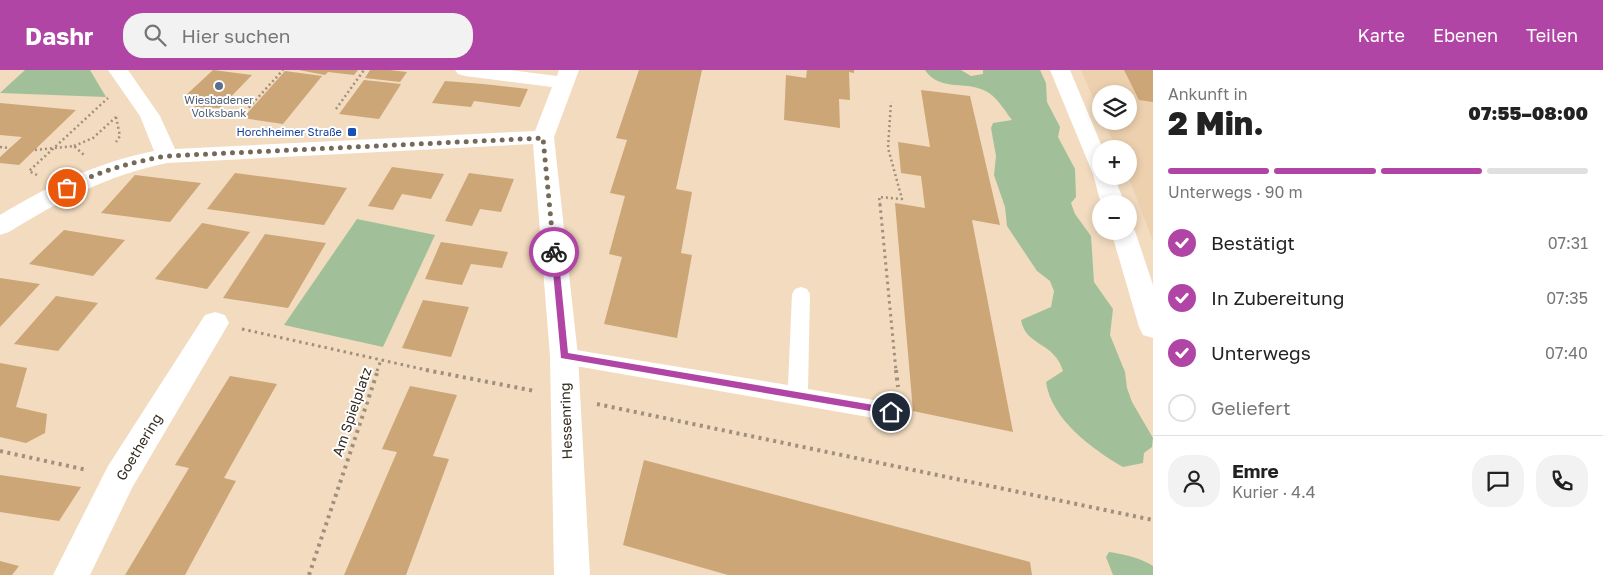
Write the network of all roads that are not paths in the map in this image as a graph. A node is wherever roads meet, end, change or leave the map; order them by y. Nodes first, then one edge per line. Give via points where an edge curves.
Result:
1 (464, 70) edge
2 (1060, 70) edge
3 (123, 76) edge
4 (567, 76) edge
5 (543, 138) junction
6 (1092, 148) edge
7 (167, 156) junction
8 (0, 226) edge
9 (1126, 240) edge
10 (801, 294) dead end
11 (215, 323) road end
12 (1153, 327) edge
13 (564, 356) junction
14 (798, 396) junction
15 (891, 412) road end
16 (71, 575) edge
17 (572, 575) edge

1 - 4 street
2 - 6 street
3 - 7 street via 150,116
4 - 5 street
5 - 7 street
5 - 13 street, Hessenring
7 - 8 street via 120,165 90,176
9 - 12 street
10 - 14 lane
11 - 16 street, Goethering via 120,477
13 - 14 lane
13 - 17 street, Hessenring
14 - 15 lane

